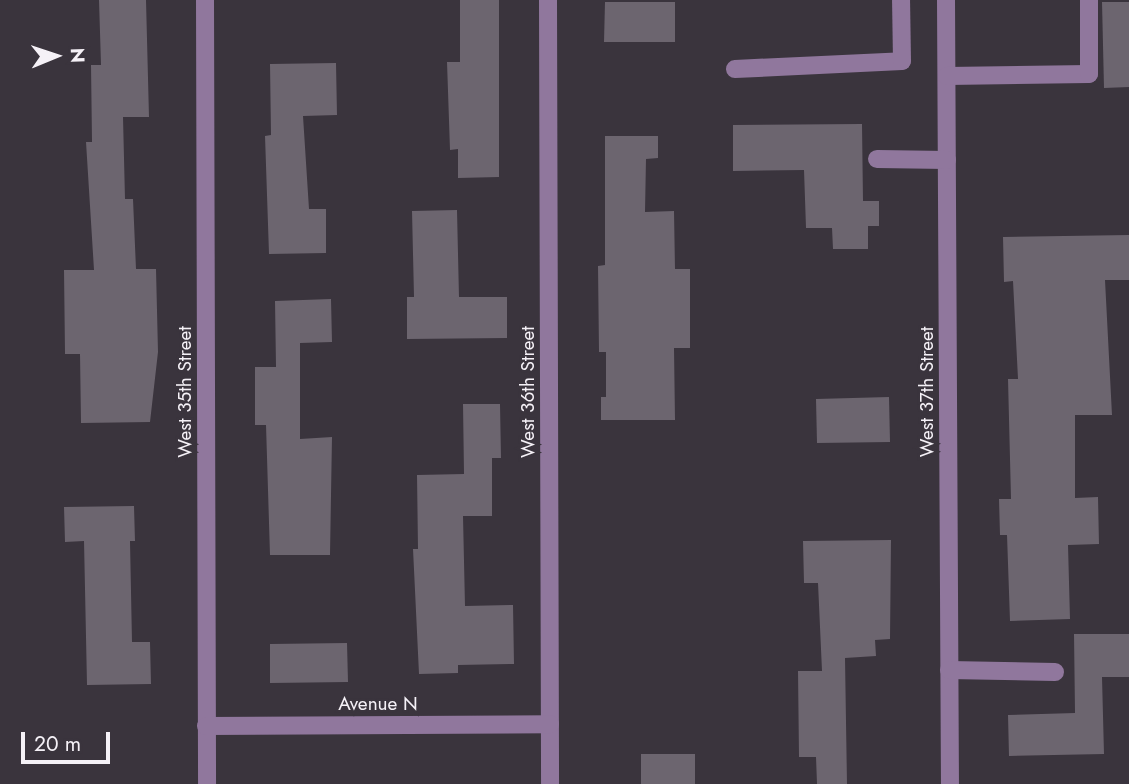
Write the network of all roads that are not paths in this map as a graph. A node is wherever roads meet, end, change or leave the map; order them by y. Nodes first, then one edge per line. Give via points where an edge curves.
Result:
1 (205, 0) edge
2 (548, 0) edge
3 (901, 0) edge
4 (946, 0) edge
5 (1088, 0) edge
6 (736, 69) dead end
7 (947, 76) junction
8 (877, 159) dead end
9 (947, 160) junction
10 (949, 670) junction
11 (1055, 672) dead end
12 (550, 724) junction
13 (206, 726) junction
14 (207, 784) edge
15 (550, 784) edge
16 (950, 784) edge

1 - 13 street, West 35th Street
2 - 12 street, West 36th Street
3 - 6 street via 902,61
4 - 7 street, West 37th Street
5 - 7 street via 1089,74
7 - 9 street, West 37th Street
8 - 9 street
9 - 10 street, West 37th Street
10 - 11 street
10 - 16 street, West 37th Street
12 - 13 street, Avenue N
12 - 15 street, West 36th Street
13 - 14 street, West 35th Street

